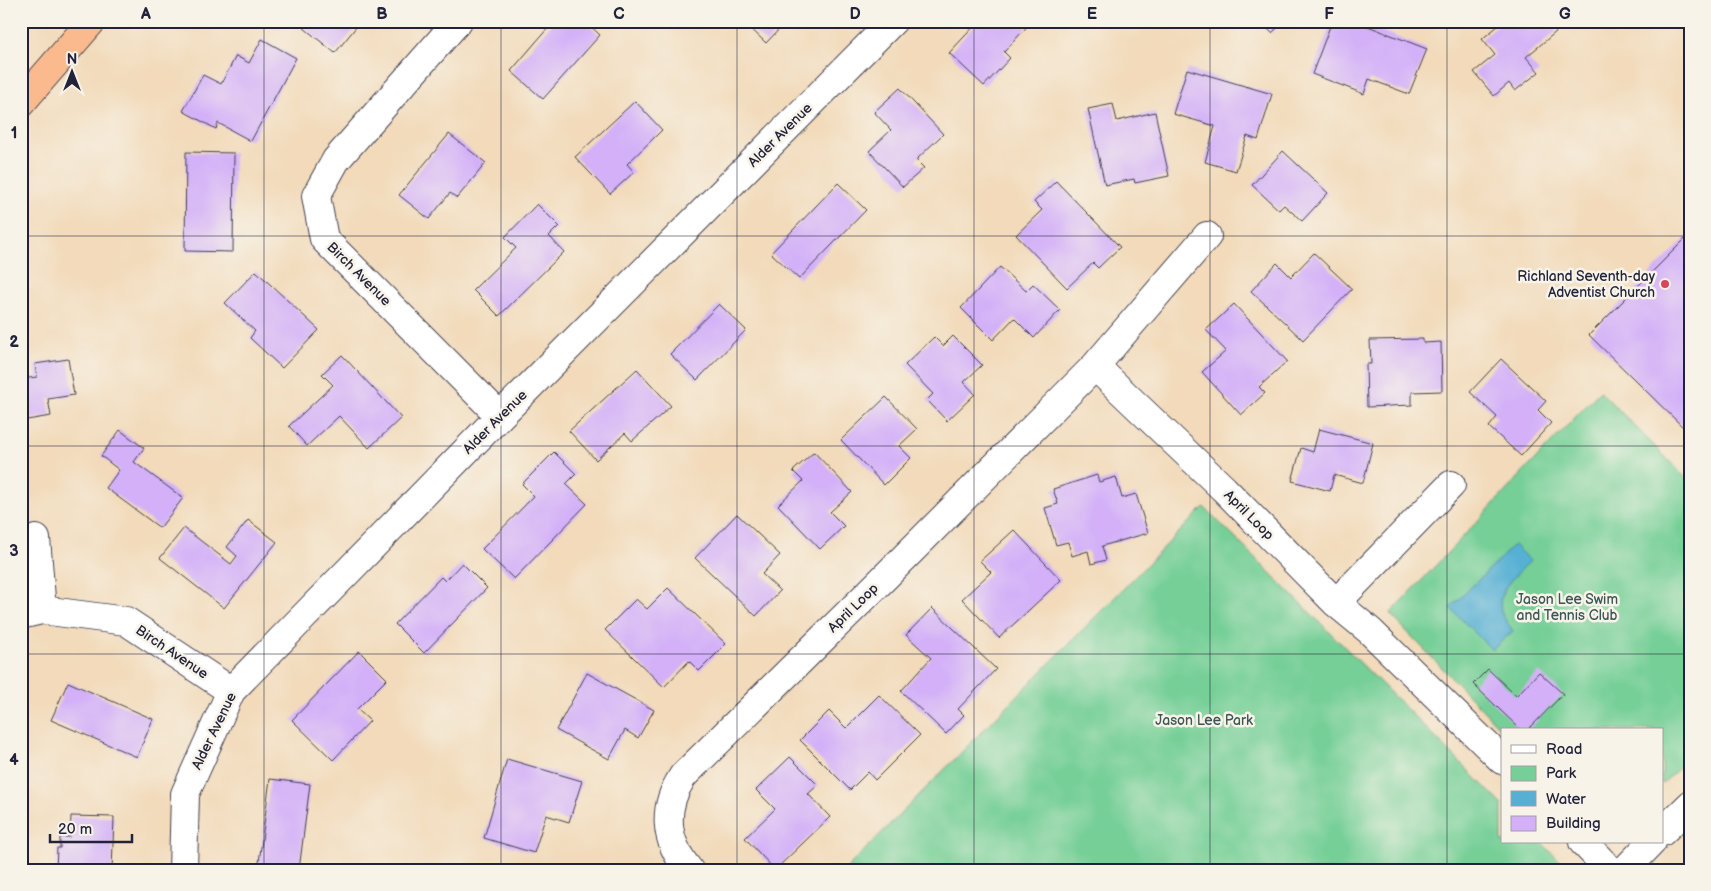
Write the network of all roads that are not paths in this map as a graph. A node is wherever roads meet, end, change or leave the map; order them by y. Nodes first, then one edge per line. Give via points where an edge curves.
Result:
1 (92, 21) edge
2 (458, 21) edge
3 (893, 21) edge
4 (21, 104) edge
5 (1207, 236) dead end
6 (1095, 366) junction
7 (500, 416) junction
8 (1451, 485) dead end
9 (36, 539) dead end
10 (1336, 603) junction
11 (31, 613) edge
12 (231, 691) junction
13 (1501, 759) edge
14 (1690, 805) edge
15 (1664, 830) edge
16 (1585, 844) edge
17 (1650, 844) edge
18 (183, 870) edge
19 (689, 870) edge
20 (1610, 870) edge
21 (1624, 870) edge

1 - 4 highway
2 - 7 street, Birch Avenue via 336,160 316,196 324,239
3 - 7 street, Alder Avenue
5 - 6 street, April Loop
6 - 10 street, April Loop via 1224,489
6 - 19 street, April Loop via 683,776 671,797 669,828 676,852
7 - 12 street, Alder Avenue
8 - 10 street
9 - 11 street
10 - 13 street, April Loop via 1370,631
11 - 12 street, Birch Avenue via 126,621
12 - 18 street, Alder Avenue via 185,794
14 - 15 street
16 - 20 street
17 - 21 street

